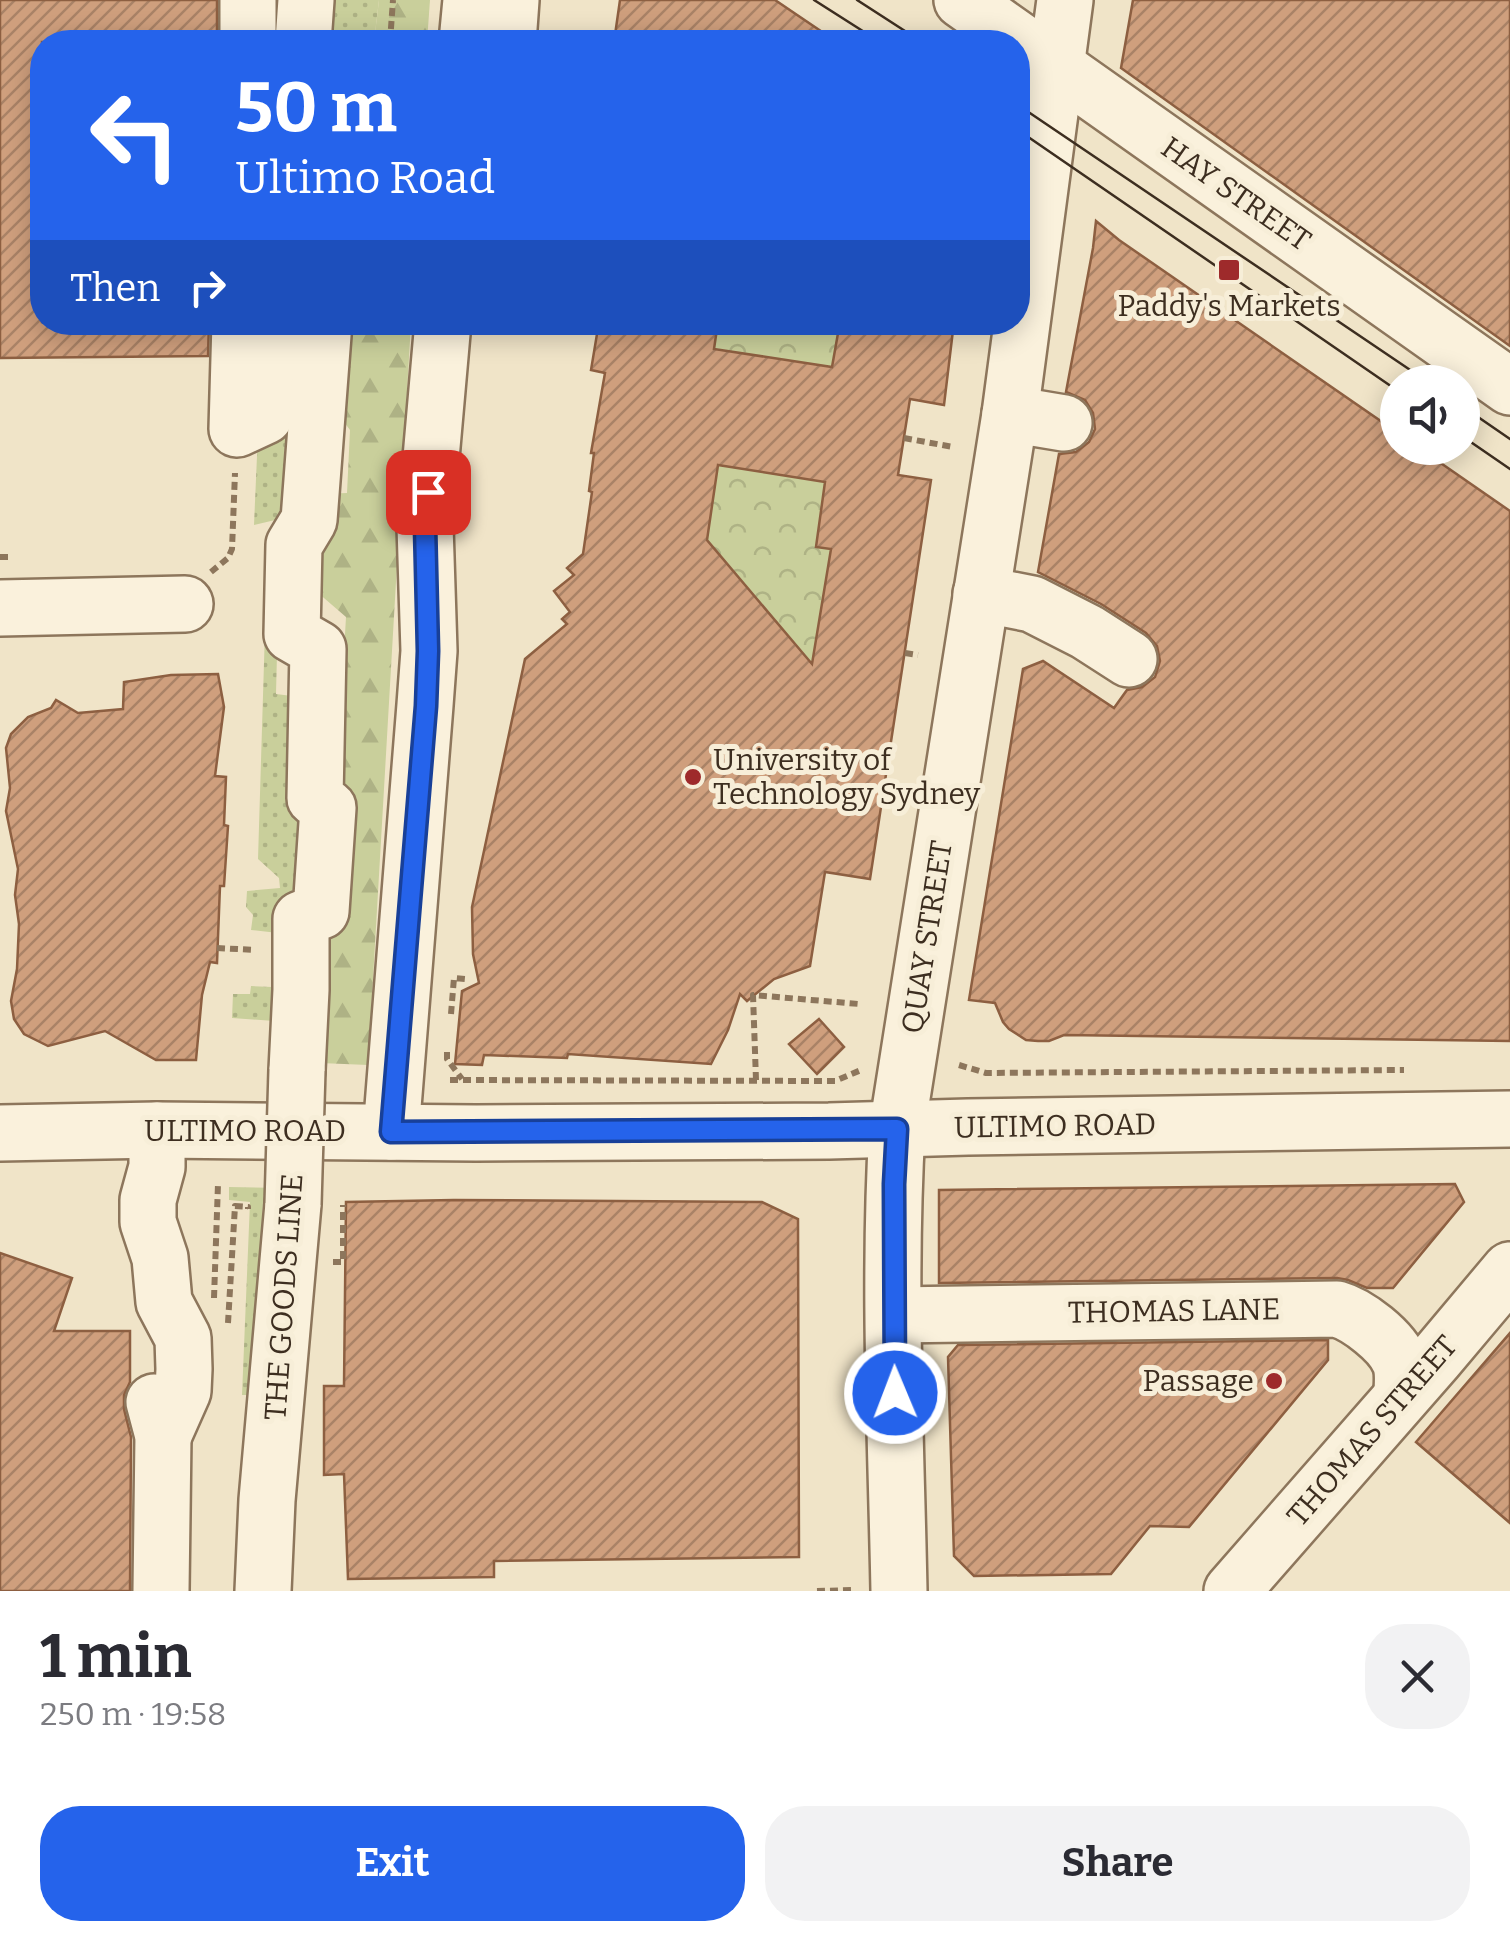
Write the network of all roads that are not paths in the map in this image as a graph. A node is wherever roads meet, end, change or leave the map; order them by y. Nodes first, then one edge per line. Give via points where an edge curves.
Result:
1 (248, 0) edge
2 (306, 0) edge
3 (471, 0) edge
4 (511, 0) edge
5 (962, 0) edge
6 (1065, 0) edge
7 (248, 30) edge
8 (304, 30) edge
9 (468, 30) edge
10 (509, 30) edge
11 (1005, 30) edge
12 (1030, 48) edge
13 (1056, 66) junction
14 (1030, 265) edge
15 (240, 335) edge
16 (269, 335) edge
17 (323, 335) edge
18 (442, 335) edge
19 (480, 335) edge
20 (1020, 335) edge
21 (1510, 388) edge
22 (1012, 396) junction
23 (1064, 423) dead end
24 (6, 583) edge
25 (981, 594) junction
26 (185, 604) dead end
27 (428, 651) junction
28 (1130, 659) dead end
29 (1510, 1119) edge
30 (897, 1129) junction
31 (391, 1132) junction
32 (0, 1133) edge
33 (157, 1149) junction
34 (1510, 1270) edge
35 (894, 1315) junction
36 (1402, 1395) junction
37 (882, 1590) edge
38 (160, 1591) edge
39 (263, 1591) edge
40 (1232, 1591) edge

1 - 7 street
2 - 8 street
3 - 9 street
4 - 10 street
5 - 11 street, HAY STREET
6 - 13 street, QUAY STREET
12 - 13 street, HAY STREET
13 - 14 street, QUAY STREET
13 - 21 street, HAY STREET
15 - 16 street via 236,430 265,416
17 - 39 street, THE GOODS LINE, bridge via 310,520 294,544 292,634 318,649 315,798 328,808 322,911 301,919 297,1070 318,1203 267,1500
18 - 27 street via 425,526
19 - 27 street via 454,531
20 - 22 street, QUAY STREET
22 - 23 street
22 - 25 street, QUAY STREET
24 - 26 street
25 - 28 street via 1032,604
25 - 30 street, QUAY STREET
27 - 31 street
29 - 30 street, ULTIMO ROAD
30 - 31 street, ULTIMO ROAD
30 - 35 street, QUAY STREET
31 - 33 street, ULTIMO ROAD
32 - 33 street, ULTIMO ROAD
33 - 38 street via 169,1195 162,1280 183,1338 184,1369 184,1391 163,1436
34 - 36 street, THOMAS STREET
35 - 36 street, THOMAS LANE via 1338,1309 1355,1316 1398,1357
35 - 37 street, QUAY STREET
36 - 40 street, THOMAS STREET

